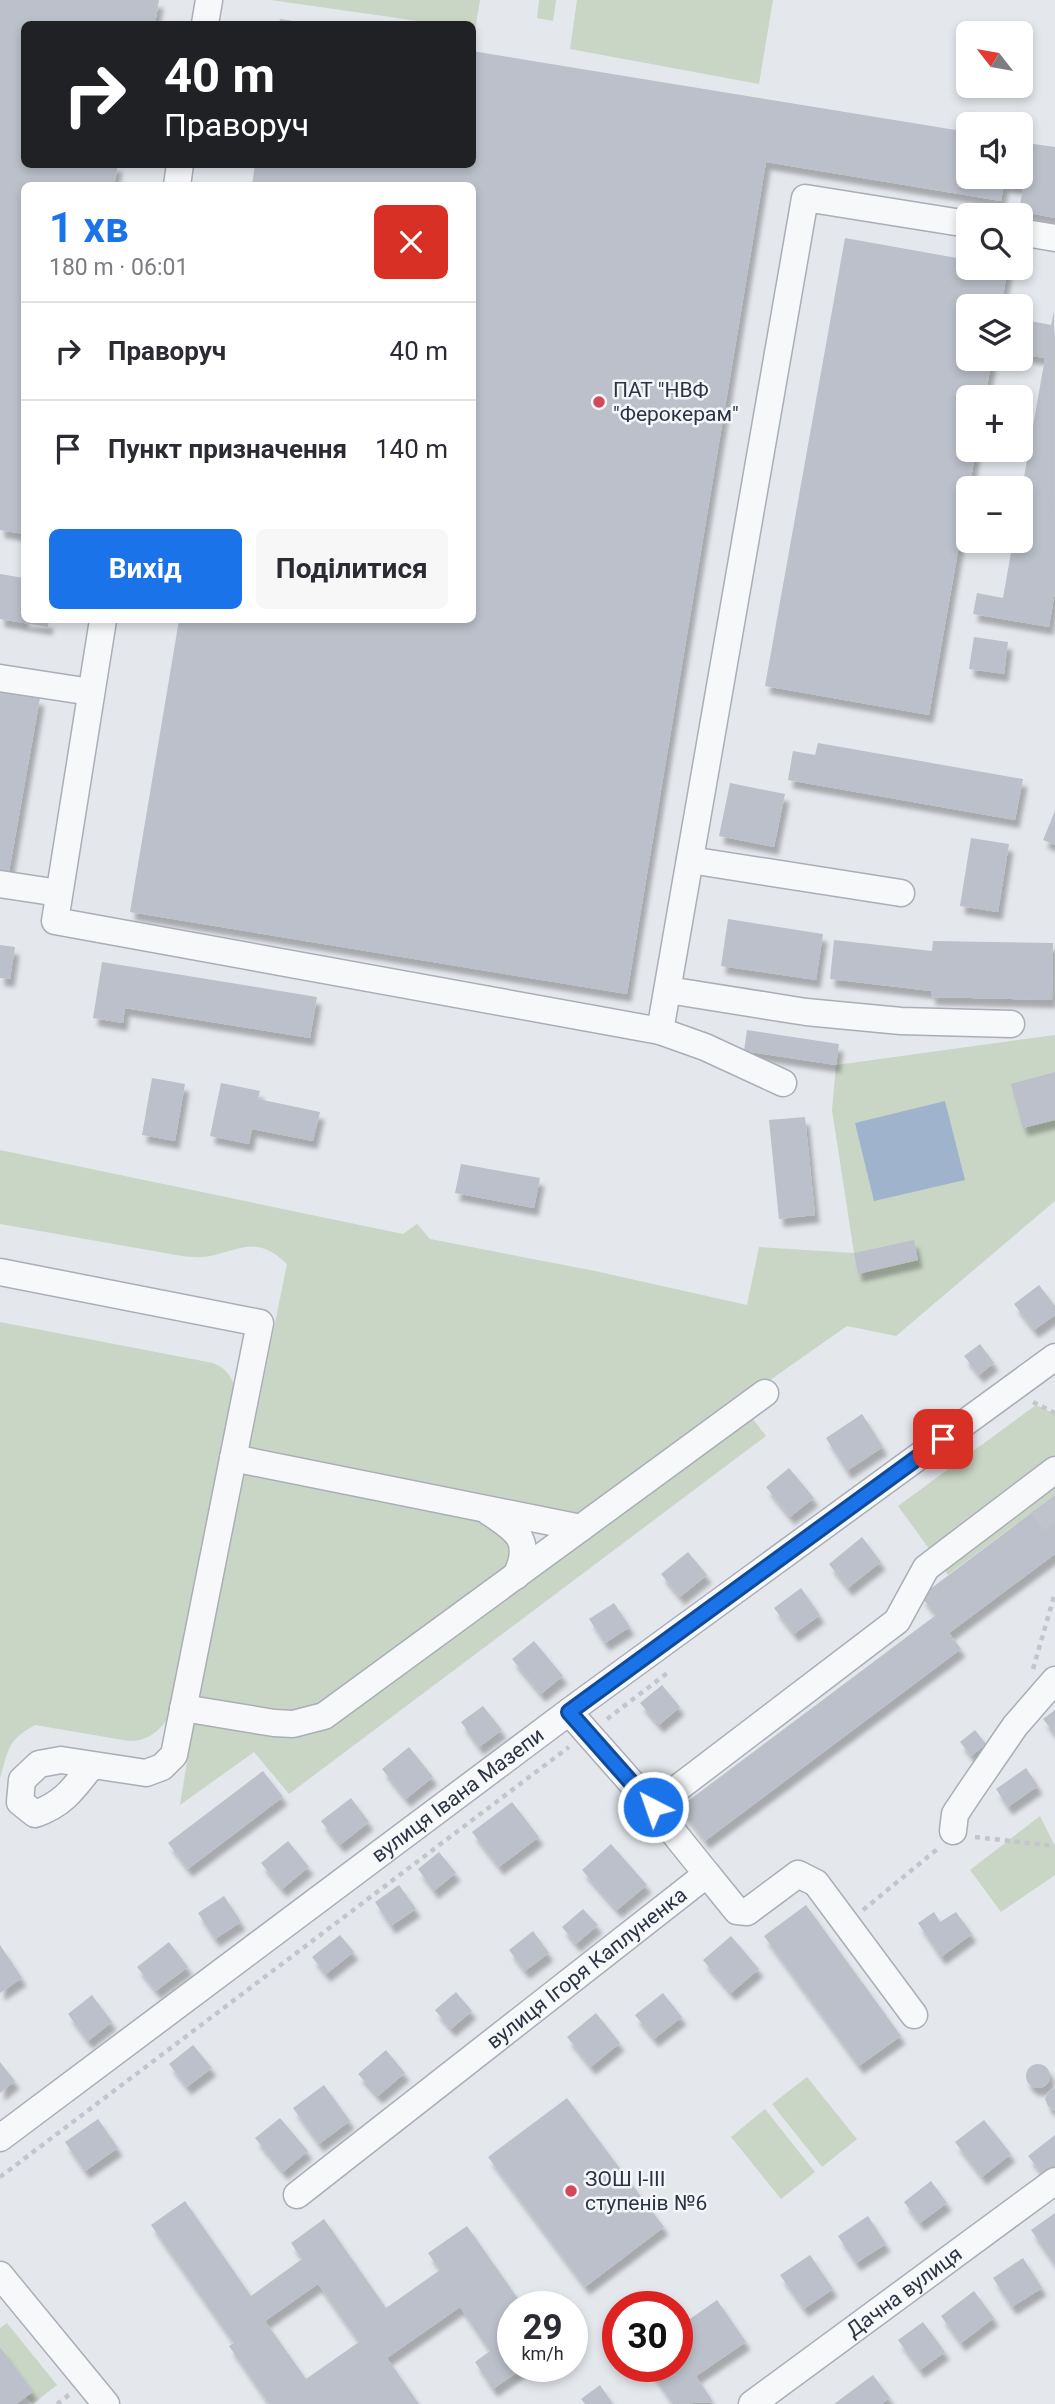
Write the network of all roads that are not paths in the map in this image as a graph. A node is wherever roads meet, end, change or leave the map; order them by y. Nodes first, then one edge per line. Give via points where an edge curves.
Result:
1 (209, 0) edge
2 (206, 21) edge
3 (956, 222) edge
4 (1033, 234) edge
5 (1055, 238) edge
6 (102, 623) edge
7 (0, 678) edge
8 (91, 692) junction
9 (690, 860) junction
10 (0, 884) edge
11 (901, 893) dead end
12 (59, 894) junction
13 (668, 990) junction
14 (1011, 1024) dead end
15 (660, 1031) junction
16 (783, 1083) dead end
17 (0, 1272) edge
18 (1055, 1357) edge
19 (765, 1393) dead end
20 (233, 1458) junction
21 (1055, 1470) edge
22 (482, 1508) junction
23 (582, 1528) junction
24 (516, 1576) junction
25 (1043, 1677) edge
26 (183, 1708) junction
27 (569, 1712) junction
28 (92, 1765) dead end
29 (653, 1807) junction
30 (953, 1831) road end
31 (707, 1874) junction
32 (914, 2015) dead end
33 (0, 2138) edge
34 (1055, 2181) edge
35 (297, 2195) dead end
36 (0, 2275) edge
37 (106, 2404) edge
38 (752, 2404) edge

1 - 2 street
3 - 9 street via 805,198
4 - 5 street
6 - 8 street
7 - 8 street
8 - 12 street
9 - 11 street
9 - 13 street
10 - 12 street
12 - 15 street via 55,921
13 - 14 street via 806,1012
13 - 15 street
15 - 16 street
17 - 20 street via 260,1323
18 - 27 street, вулиця Івана Мазепи
19 - 23 street
20 - 22 street
20 - 26 street
21 - 29 street via 1036,1498 926,1568 897,1621
22 - 23 street
22 - 24 street via 520,1536 523,1561
23 - 24 street
24 - 26 street via 324,1716 293,1724 274,1723
25 - 30 street via 955,1814
26 - 28 street via 174,1755 162,1767 146,1773 61,1760 39,1764 22,1780 20,1802 35,1814 55,1807
27 - 29 street, вулиця Ігоря Каплуненка
27 - 33 street, вулиця Івана Мазепи
29 - 31 street, вулиця Ігоря Каплуненка
31 - 32 street via 737,1911 747,1912 798,1874 816,1883
31 - 35 street, вулиця Ігоря Каплуненка
34 - 38 street, Дачна вулиця
36 - 37 street

